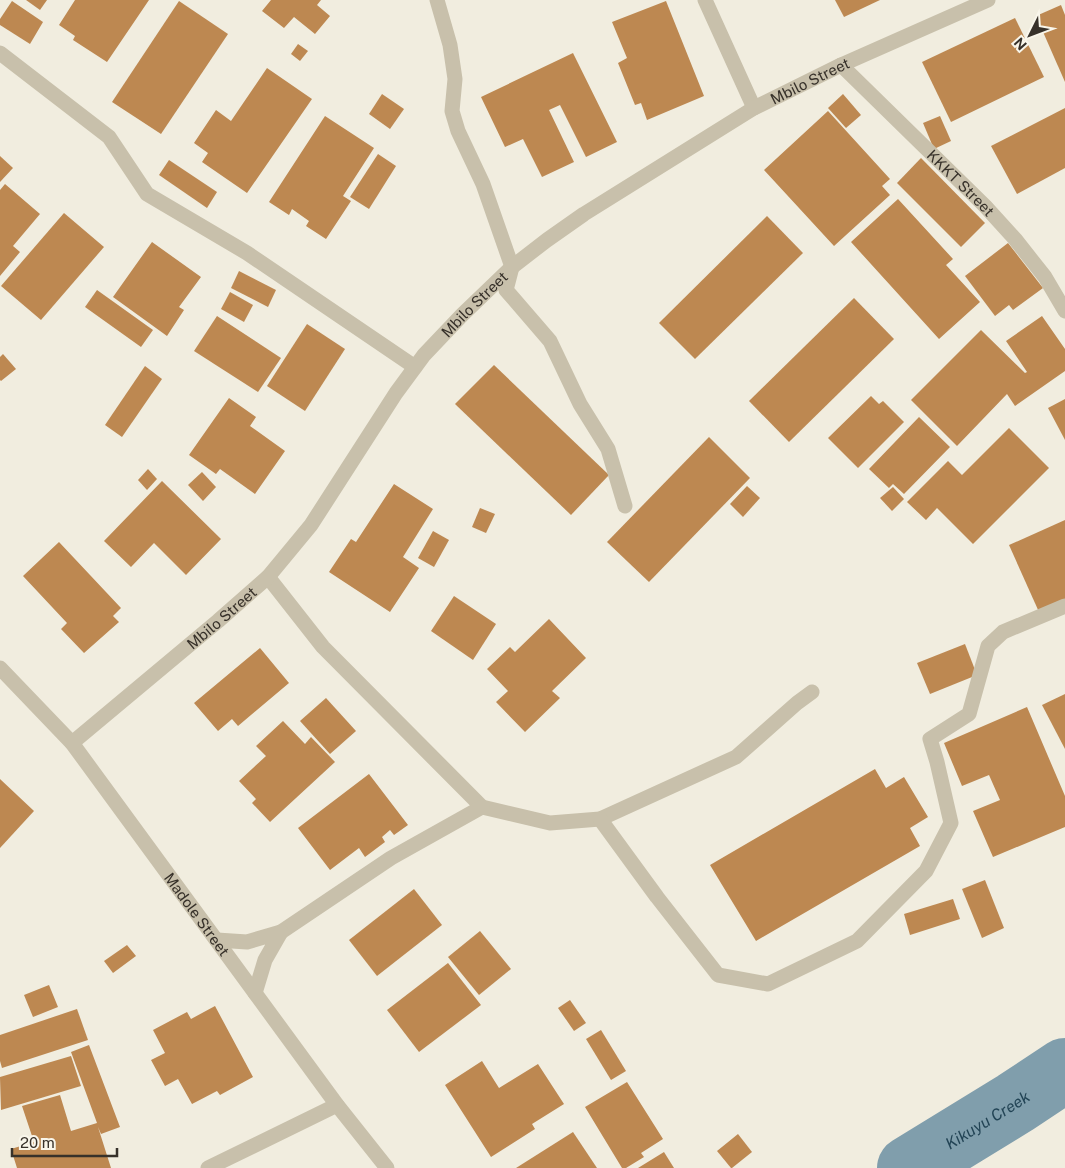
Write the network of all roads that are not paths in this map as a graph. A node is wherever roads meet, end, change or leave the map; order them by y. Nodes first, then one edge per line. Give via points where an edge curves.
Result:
1 (438, 0) edge
2 (705, 0) edge
3 (988, 0) edge
4 (0, 53) edge
5 (841, 65) junction
6 (754, 108) junction
7 (512, 267) junction
8 (1065, 311) edge
9 (415, 367) junction
10 (625, 506) dead end
11 (268, 577) junction
12 (1065, 606) edge
13 (0, 668) edge
14 (812, 692) dead end
15 (72, 743) junction
16 (482, 808) junction
17 (600, 819) junction
18 (281, 932) junction
19 (217, 940) junction
20 (255, 993) junction
21 (337, 1105) junction
22 (208, 1168) edge
23 (387, 1168) edge

1 - 7 street via 455,79 452,111 483,184
2 - 6 street
3 - 5 street, Mbilo Street
4 - 9 street via 109,137 147,194 247,253
5 - 6 street, Mbilo Street
5 - 8 street, KKKT Street via 985,206 1045,277
6 - 7 street, Mbilo Street via 584,214
7 - 9 street, Mbilo Street
7 - 10 street via 506,290 550,341 580,404 608,450
9 - 11 street, Mbilo Street via 310,525
11 - 15 street, Mbilo Street
11 - 16 street via 323,647
12 - 17 street via 1003,632 988,646 969,714 930,739 951,823 926,871 857,941 768,984 718,974
13 - 15 street, Madole Street
14 - 17 street via 736,757
15 - 19 street, Madole Street
16 - 17 street via 550,823
16 - 18 street via 391,858
18 - 19 street via 247,942
18 - 20 street via 265,960
19 - 20 street, Madole Street
20 - 21 street, Madole Street
21 - 22 street
21 - 23 street, Madole Street

